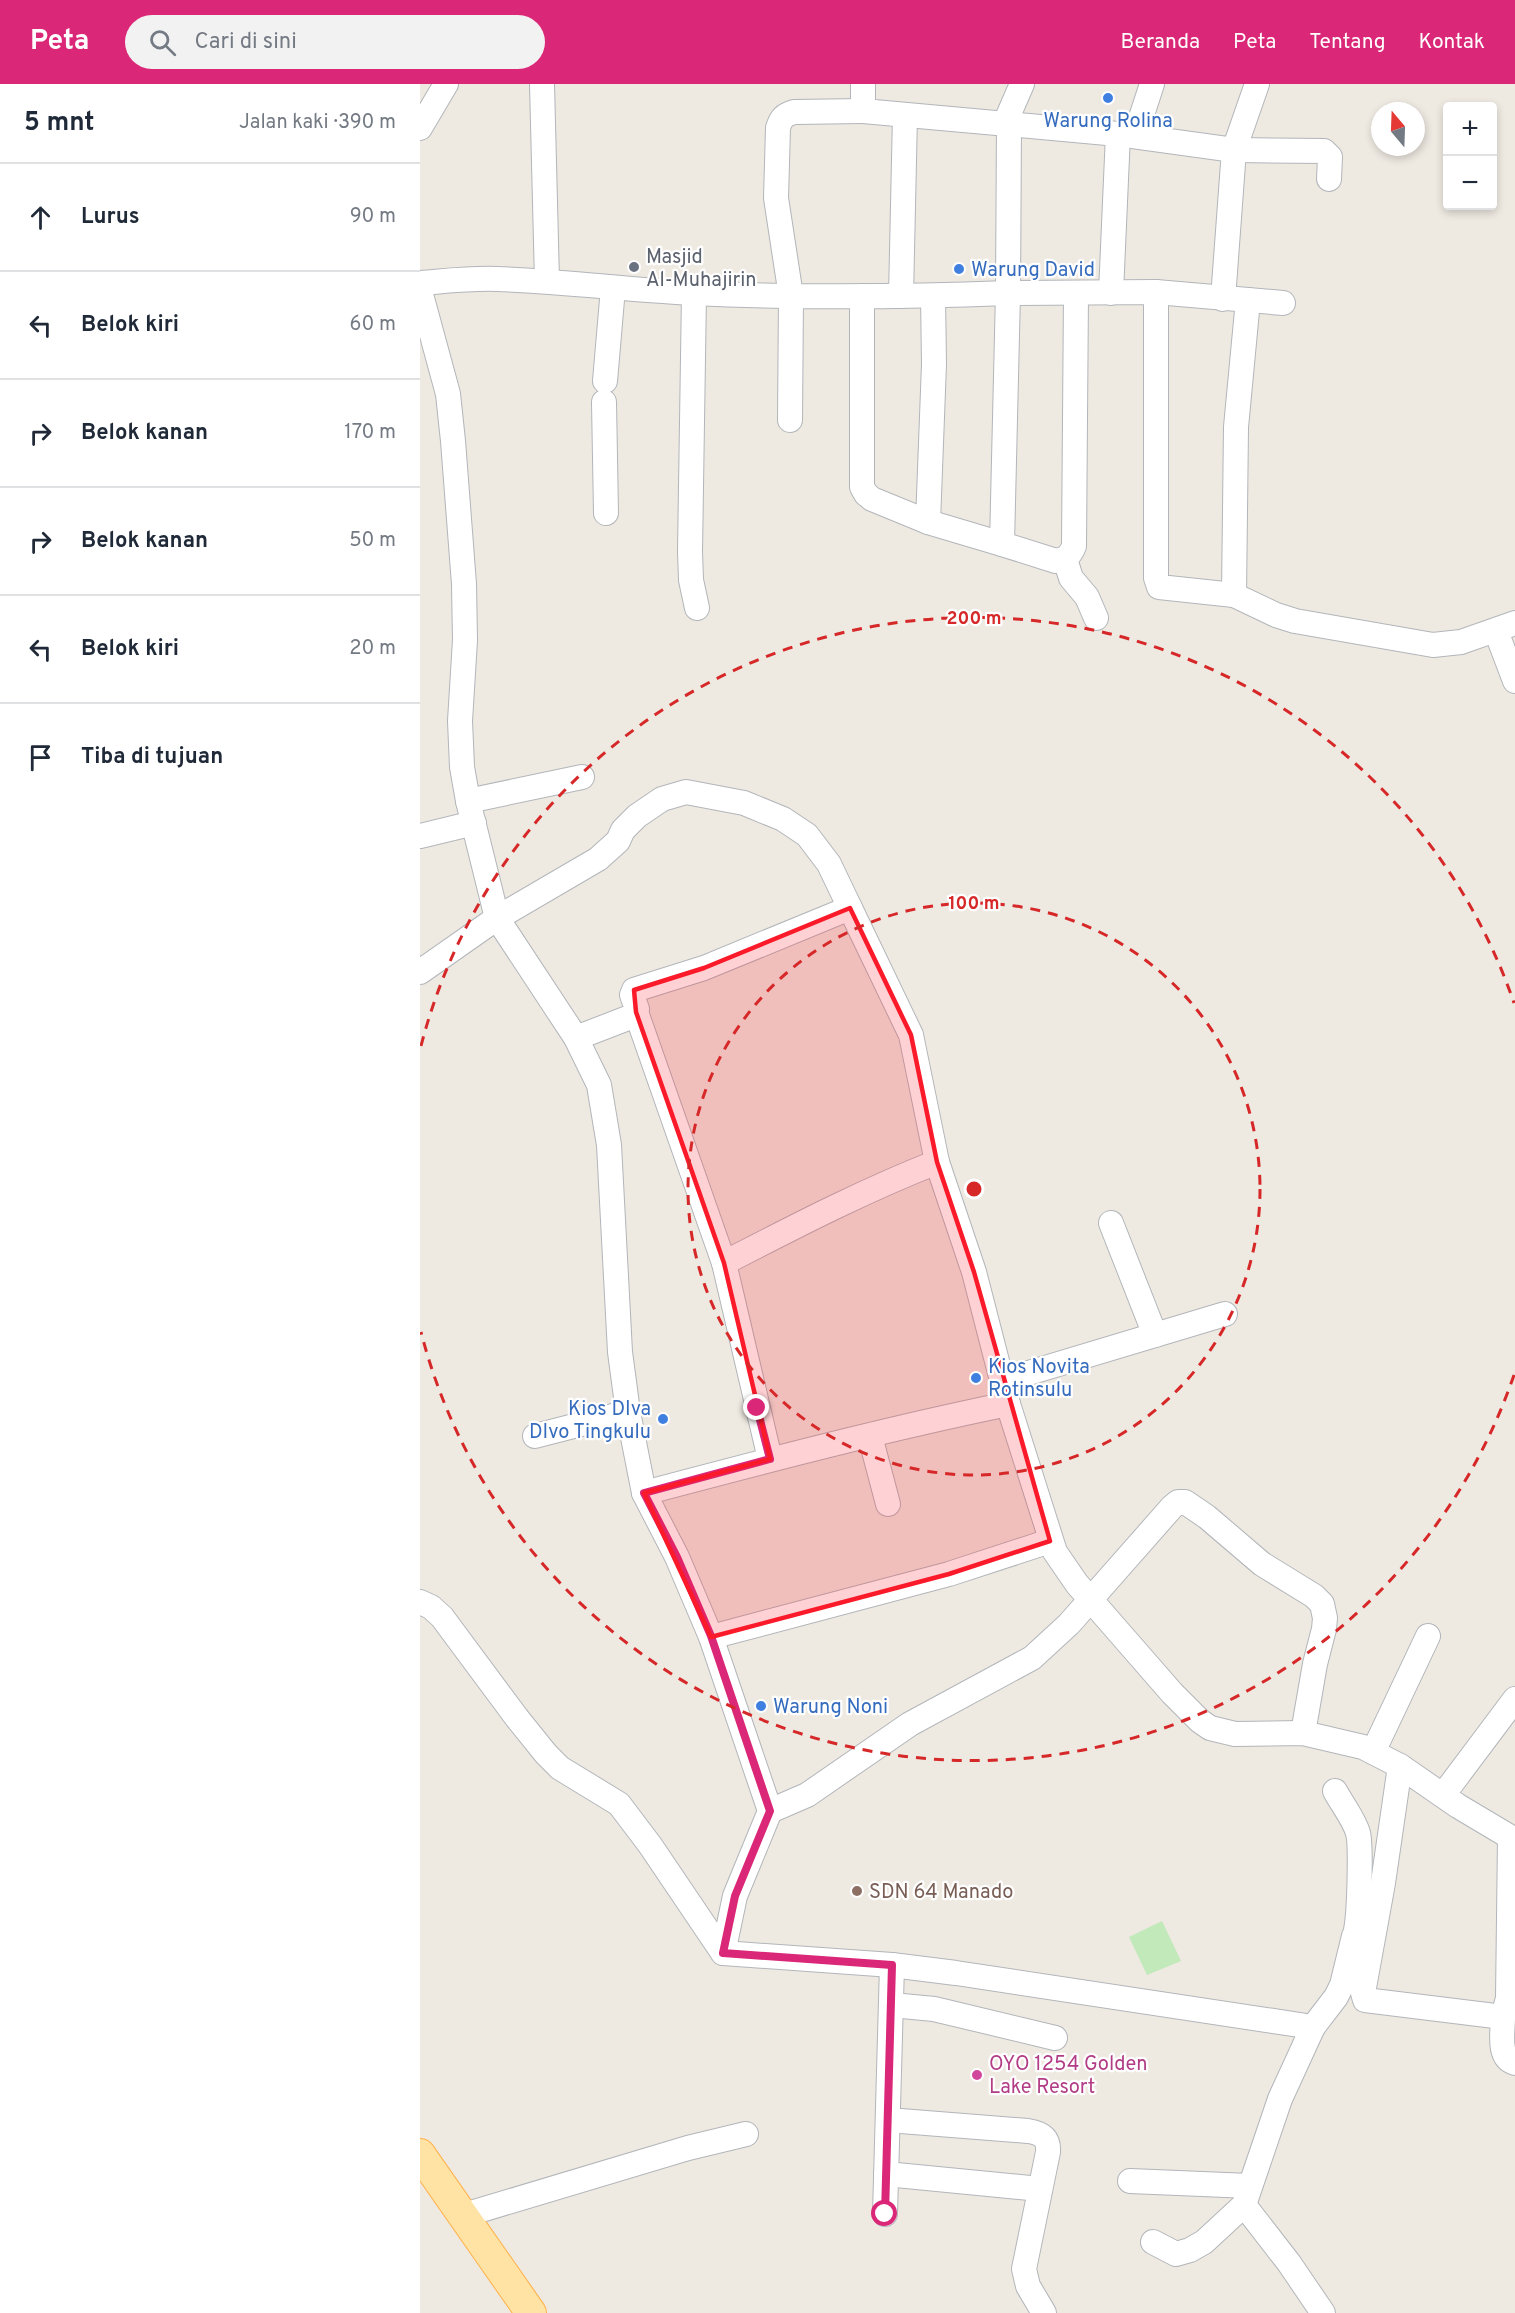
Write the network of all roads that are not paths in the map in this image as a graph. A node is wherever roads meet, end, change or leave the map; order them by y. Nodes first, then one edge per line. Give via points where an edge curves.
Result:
1 (446, 84) edge
2 (542, 84) edge
3 (863, 84) edge
4 (1022, 84) edge
5 (1152, 84) edge
6 (1257, 84) edge
7 (863, 111) junction
8 (905, 115) junction
9 (1007, 123) junction
10 (420, 128) edge
11 (1127, 135) junction
12 (1234, 150) junction
13 (1329, 179) dead end
14 (547, 281) junction
15 (420, 283) edge
16 (604, 287) junction
17 (420, 291) edge
18 (1156, 292) junction
19 (694, 293) junction
20 (1008, 293) junction
21 (1076, 293) junction
22 (1111, 293) junction
23 (790, 296) junction
24 (862, 296) junction
25 (901, 296) junction
26 (933, 296) junction
27 (1223, 299) junction
28 (1248, 300) junction
29 (1283, 303) dead end
30 (790, 420) dead end
31 (606, 513) dead end
32 (928, 522) junction
33 (1002, 544) junction
34 (1065, 560) junction
35 (1234, 595) junction
36 (697, 608) dead end
37 (1096, 618) dead end
38 (1505, 627) edge
39 (1515, 681) edge
40 (582, 777) dead end
41 (471, 812) junction
42 (420, 836) edge
43 (850, 908) junction
44 (497, 918) junction
45 (420, 972) edge
46 (636, 1012) junction
47 (576, 1038) junction
48 (937, 1162) junction
49 (1111, 1223) dead end
50 (724, 1263) junction
51 (1225, 1314) dead end
52 (1155, 1335) junction
53 (1005, 1393) junction
54 (628, 1412) junction
55 (884, 1432) junction
56 (535, 1436) dead end
57 (770, 1459) junction
58 (644, 1493) junction
59 (888, 1504) dead end
60 (1050, 1541) junction
61 (1091, 1600) junction
62 (420, 1602) edge
63 (711, 1636) junction
64 (1428, 1636) dead end
65 (1515, 1699) edge
66 (1303, 1733) junction
67 (1373, 1752) junction
68 (1400, 1766) junction
69 (1335, 1791) dead end
70 (1443, 1795) junction
71 (770, 1811) junction
72 (1513, 1839) edge
73 (723, 1953) junction
74 (892, 1965) junction
75 (892, 2005) junction
76 (1503, 2016) junction
77 (1313, 2027) junction
78 (1055, 2038) dead end
79 (1515, 2063) edge
80 (888, 2120) junction
81 (746, 2134) dead end
82 (420, 2154) edge
83 (886, 2174) junction
84 (1130, 2181) dead end
85 (1040, 2189) junction
86 (1247, 2196) junction
87 (885, 2214) dead end
88 (461, 2216) junction
89 (1153, 2242) dead end
90 (531, 2313) edge
91 (1044, 2313) edge
92 (1323, 2313) edge

1 - 10 street
2 - 14 street
3 - 7 street
4 - 9 street
5 - 11 street
6 - 12 street
7 - 8 street
7 - 23 street via 794,112 780,120 776,190
8 - 9 street
8 - 25 street
9 - 11 street
9 - 20 street
11 - 12 street
11 - 22 street
12 - 13 street via 1324,151 1330,157
12 - 27 street
14 - 15 street
14 - 16 street
16 - 19 street
16 - 31 street
17 - 41 street via 448,394 453,441 464,584 462,768
18 - 22 street
18 - 27 street
18 - 35 street via 1156,578 1159,587 1168,590
19 - 23 street
19 - 36 street via 690,552
20 - 21 street
20 - 26 street
20 - 33 street
21 - 22 street
21 - 34 street via 1074,546
23 - 24 street
23 - 30 street
24 - 25 street
24 - 32 street via 862,487 872,500
25 - 26 street
26 - 32 street
27 - 28 street
28 - 29 street
28 - 35 street via 1236,427
32 - 33 street
33 - 34 street via 1056,561
34 - 37 street via 1071,578 1087,597
35 - 38 street via 1295,621 1424,643 1447,645
38 - 39 street
40 - 41 street
41 - 42 street
41 - 44 street
43 - 44 street via 818,846 807,835 783,819 744,803 686,792 662,799 630,823 598,859
43 - 46 street via 697,970 634,990
43 - 48 street via 911,1035
44 - 45 street
44 - 47 street
46 - 47 street
46 - 50 street
47 - 54 street via 599,1084 609,1145 620,1352
48 - 50 street via 805,1220
48 - 53 street via 974,1272
49 - 52 street
50 - 57 street
51 - 52 street
52 - 53 street
53 - 55 street
53 - 60 street
54 - 56 street
54 - 58 street
55 - 57 street
55 - 59 street
57 - 58 street
58 - 63 street
60 - 61 street via 1068,1573
60 - 63 street via 949,1574
61 - 66 street via 1172,1693 1210,1728 1235,1734
61 - 66 street via 1172,1507 1185,1502 1262,1564 1322,1604 1324,1629
61 - 71 street via 1032,1658 901,1729 807,1795
62 - 73 street via 441,1617 553,1761 619,1804
63 - 71 street
64 - 67 street
65 - 70 street
66 - 67 street
67 - 68 street
68 - 70 street
68 - 76 street via 1364,1997 1373,2002
69 - 77 street via 1358,1833 1359,1918 1342,1985
70 - 72 street
71 - 73 street via 735,1896
72 - 76 street via 1508,1998
73 - 74 street
74 - 75 street
74 - 77 street
75 - 78 street via 934,2009
75 - 80 street
76 - 79 street via 1503,2053
77 - 86 street via 1280,2099
80 - 83 street
80 - 85 street via 1040,2133 1048,2146
81 - 88 street
82 - 88 main road
83 - 85 street
83 - 87 street
84 - 86 street
85 - 91 street via 1024,2269 1028,2286
86 - 89 street via 1204,2242 1190,2250 1176,2254
86 - 92 street
88 - 90 main road

